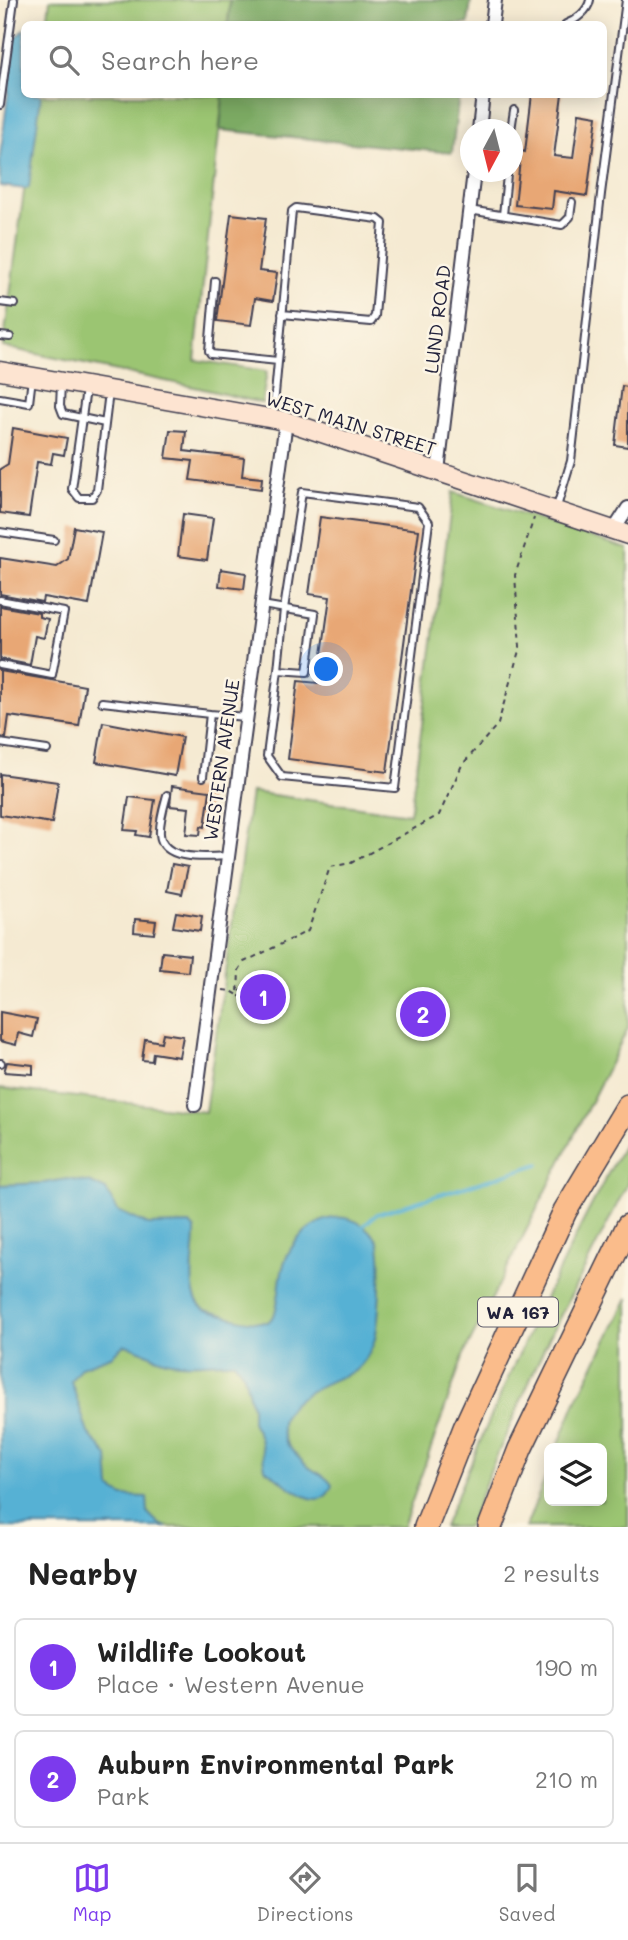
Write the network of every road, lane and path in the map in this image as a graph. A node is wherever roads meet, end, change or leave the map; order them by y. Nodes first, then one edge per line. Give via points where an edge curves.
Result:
1 (14, 0) edge
2 (495, 0) edge
3 (590, 0) edge
4 (626, 0) edge
5 (492, 21) edge
6 (573, 21) edge
7 (483, 98) edge
8 (0, 105) edge
9 (514, 110) dead end
10 (480, 119) edge
11 (513, 119) edge
12 (473, 182) edge
13 (506, 182) edge
14 (572, 202) dead end
15 (470, 210) junction
16 (503, 215) junction
17 (215, 281) dead end
18 (0, 302) edge
19 (15, 304) dead end
20 (282, 314) junction
21 (0, 336) edge
22 (10, 337) dead end
23 (278, 361) junction
24 (0, 372) edge
25 (33, 377) junction
26 (62, 382) junction
27 (87, 386) junction
28 (109, 390) junction
29 (0, 398) edge
30 (81, 419) junction
31 (279, 420) junction
32 (105, 423) junction
33 (438, 471) junction
34 (628, 508) edge
35 (555, 512) junction
36 (534, 517) dead end
37 (0, 532) edge
38 (621, 533) edge
39 (54, 540) dead end
40 (0, 600) edge
41 (261, 604) junction
42 (284, 609) junction
43 (0, 665) edge
44 (278, 670) junction
45 (102, 702) dead end
46 (210, 714) junction
47 (246, 718) junction
48 (0, 743) edge
49 (47, 750) dead end
50 (202, 777) dead end
51 (167, 795) dead end
52 (228, 856) junction
53 (212, 989) junction
54 (239, 994) junction
55 (263, 994) dead end
56 (259, 1000) dead end
57 (195, 1105) dead end
58 (628, 1106) edge
59 (628, 1226) edge
60 (426, 1527) edge
61 (489, 1527) edge

1 - 8 lane
2 - 5 street
3 - 6 lane
4 - 35 lane via 570,461
7 - 10 street
9 - 11 lane
12 - 15 street, LUND ROAD
13 - 16 lane
14 - 16 lane via 570,217 562,225
15 - 16 lane
15 - 33 street, LUND ROAD
17 - 23 lane via 211,354
18 - 19 lane
20 - 20 lane via 292,211 383,223 371,322
20 - 23 lane
21 - 22 lane
23 - 31 lane
24 - 25 main road, WEST MAIN STREET
25 - 26 main road, WEST MAIN STREET
25 - 29 lane via 29,402
26 - 27 main road, WEST MAIN STREET
26 - 30 lane via 61,411
27 - 28 main road, WEST MAIN STREET
27 - 30 lane
28 - 31 main road, WEST MAIN STREET
28 - 32 lane
30 - 32 lane
30 - 32 lane via 72,489 79,498 92,498 97,490
31 - 33 main road, WEST MAIN STREET
31 - 41 street, WESTERN AVENUE
33 - 35 main road, WEST MAIN STREET
34 - 38 street, WEST MAIN STREET
35 - 38 main road, WEST MAIN STREET
36 - 54 path via 515,575 520,647 498,724 461,765 439,815 351,863 330,867 308,931 244,962
37 - 39 lane
40 - 43 lane via 64,612 52,674
41 - 42 lane
41 - 47 street, WESTERN AVENUE
42 - 44 lane
42 - 44 lane via 315,614 307,672
42 - 44 lane via 302,492 418,508 429,522 395,788 282,777 267,756
45 - 46 lane
46 - 47 lane
46 - 50 lane
47 - 52 street, WESTERN AVENUE
48 - 49 lane
51 - 52 lane via 159,832 169,849 199,858
52 - 53 street, WESTERN AVENUE
53 - 54 path
53 - 57 street, WESTERN AVENUE
54 - 55 path via 249,986 262,985
54 - 56 path
58 - 60 highway, WA 167 via 565,1211 465,1428
59 - 61 highway, WA 167 via 520,1449

